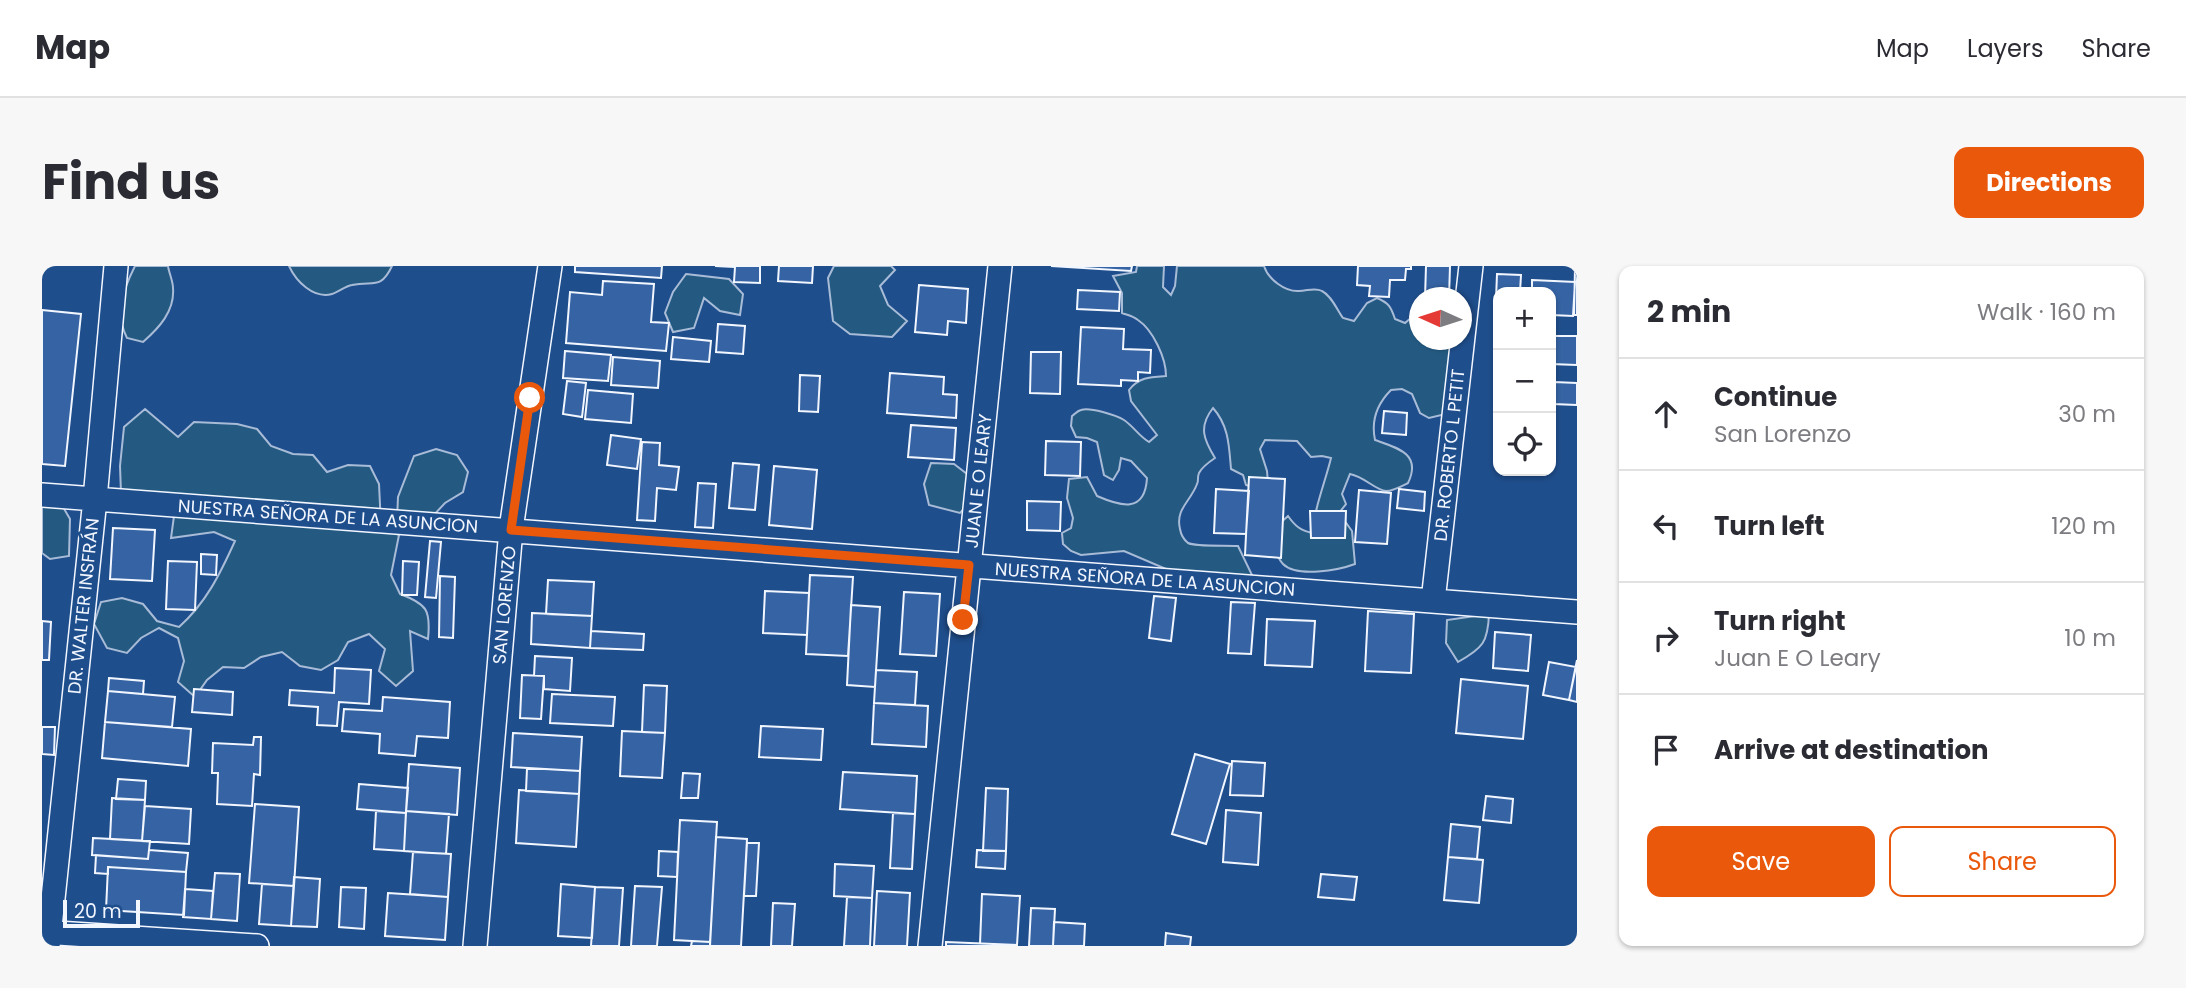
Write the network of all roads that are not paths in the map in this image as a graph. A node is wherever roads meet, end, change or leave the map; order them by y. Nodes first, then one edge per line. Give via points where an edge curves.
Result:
1 (116, 266) edge
2 (550, 266) edge
3 (1000, 266) edge
4 (1471, 266) edge
5 (42, 495) edge
6 (94, 499) junction
7 (511, 530) junction
8 (969, 565) junction
9 (1433, 601) junction
10 (1577, 612) edge
11 (46, 937) edge
12 (257, 946) edge
13 (475, 946) edge
14 (930, 946) edge

1 - 6 street, DR. WALTER INSFRÁN
2 - 7 street, SAN LORENZO
3 - 8 street, JUAN E O LEARY
4 - 9 street, DR. ROBERTO L PETIT
5 - 6 street, NUESTRA SEÑORA DE LA ASUNCION
6 - 7 street, NUESTRA SEÑORA DE LA ASUNCION
6 - 11 street, DR. WALTER INSFRÁN
7 - 8 street, NUESTRA SEÑORA DE LA ASUNCION
7 - 13 street, SAN LORENZO
8 - 9 street, NUESTRA SEÑORA DE LA ASUNCION
8 - 14 street, JUAN E O LEARY
9 - 10 street, NUESTRA SEÑORA DE LA ASUNCION
11 - 12 street

